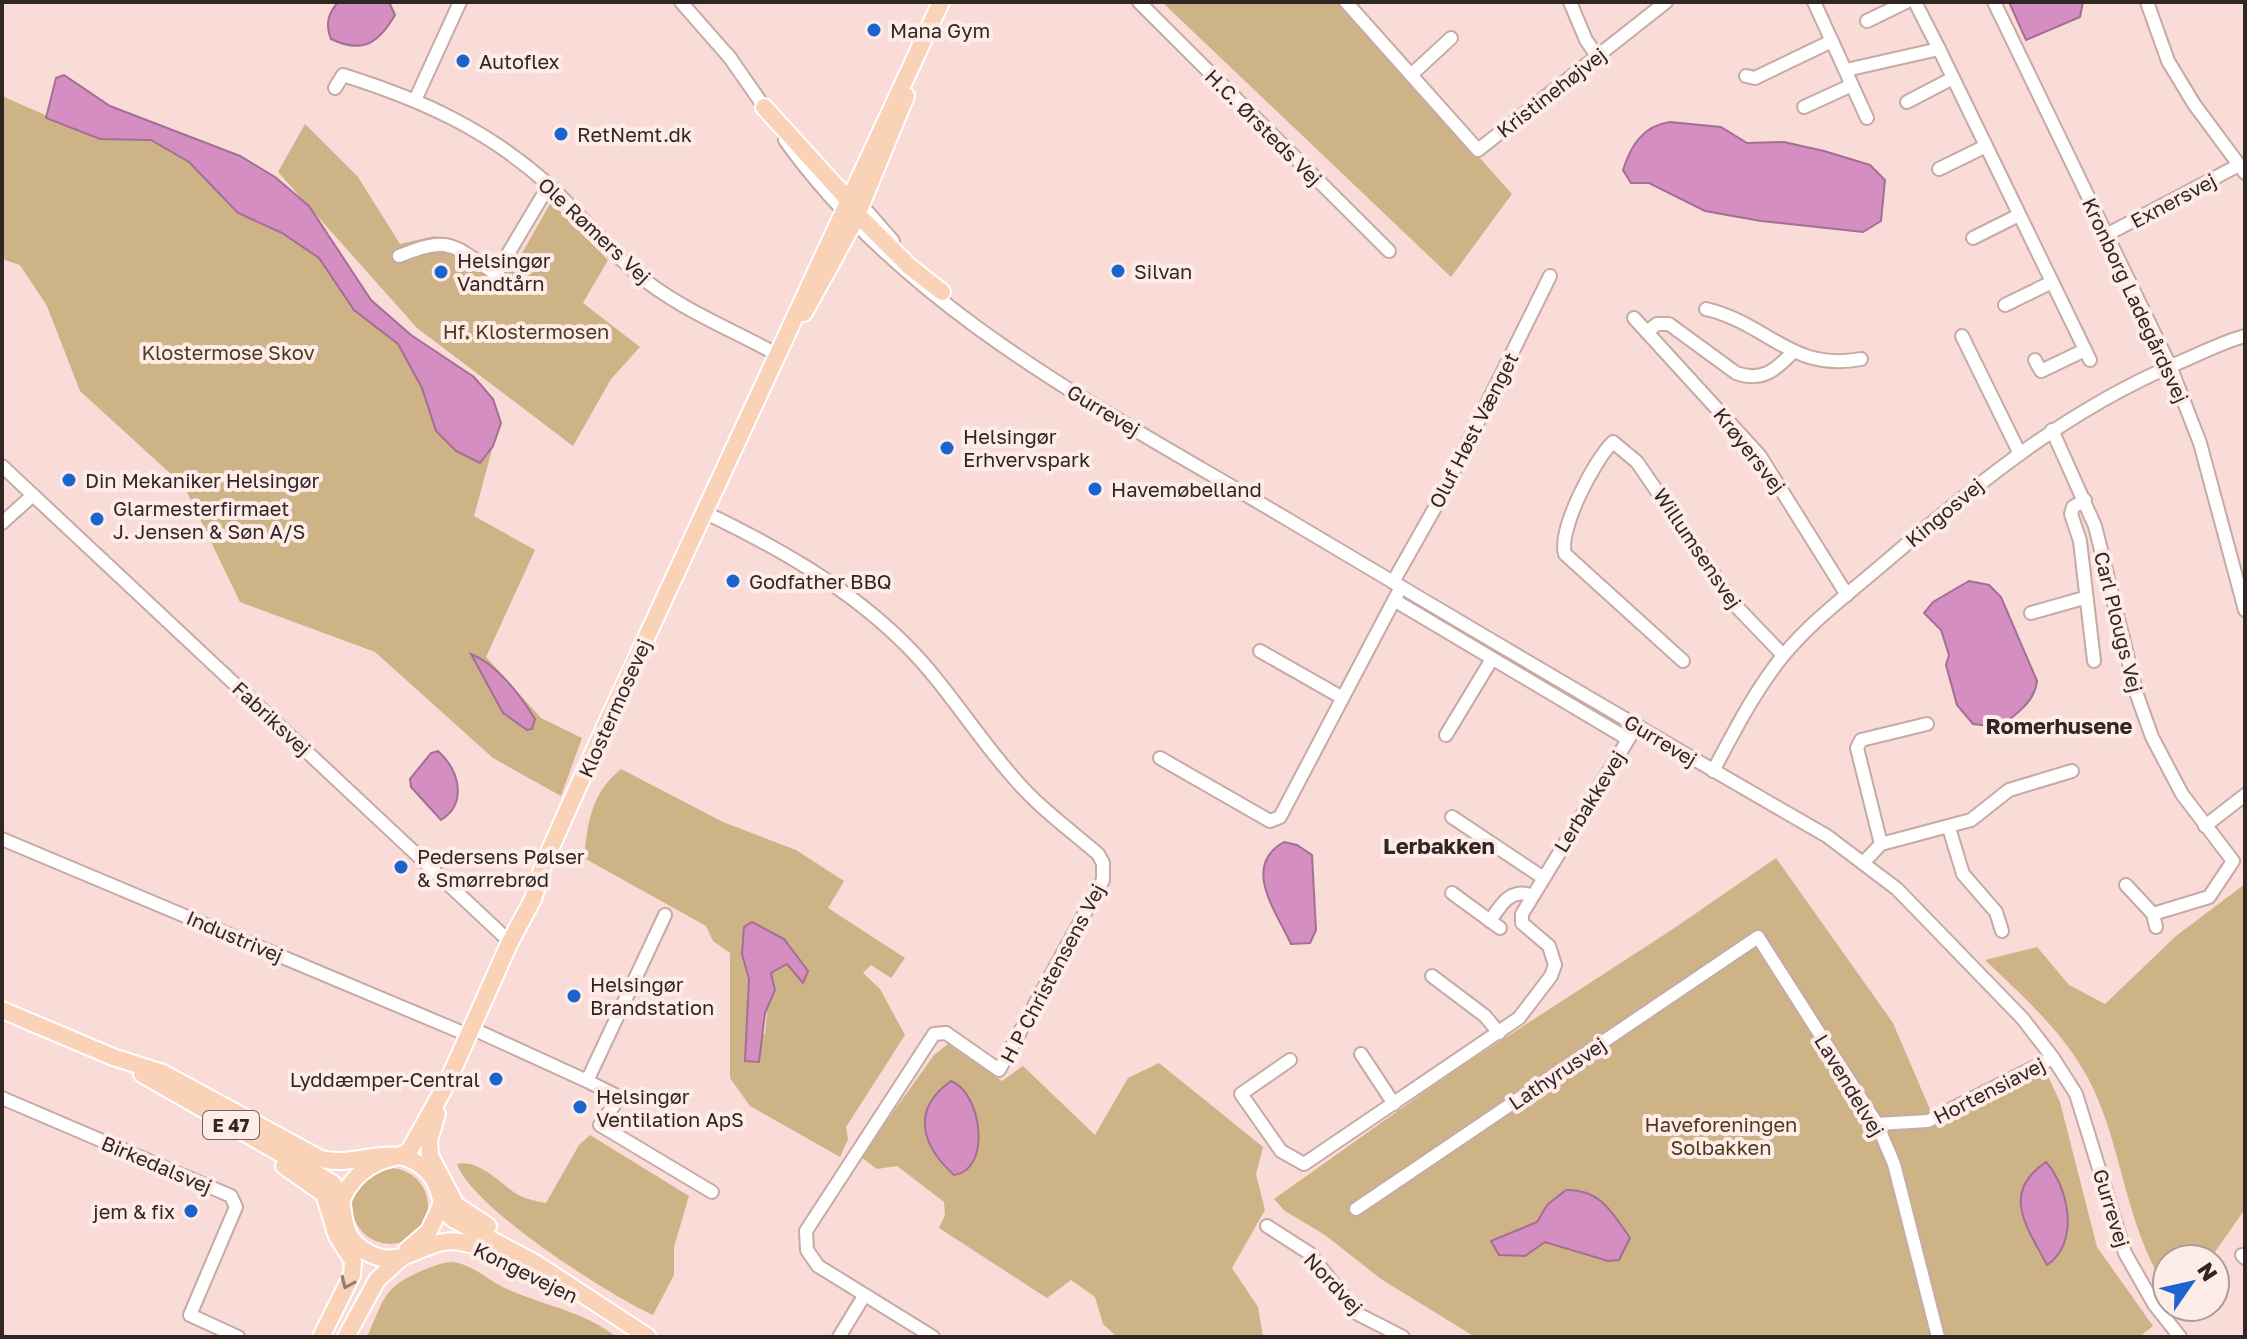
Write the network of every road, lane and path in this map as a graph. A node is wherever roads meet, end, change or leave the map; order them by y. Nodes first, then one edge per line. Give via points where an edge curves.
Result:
1 (460, 2) edge
2 (681, 2) edge
3 (941, 2) edge
4 (1139, 2) edge
5 (1570, 2) edge
6 (1666, 2) edge
7 (1814, 2) edge
8 (1906, 2) edge
9 (1915, 2) edge
10 (1994, 2) edge
11 (2147, 2) edge
12 (1351, 4) edge
13 (1867, 21) dead end
14 (1451, 38) dead end
15 (1832, 41) junction
16 (1939, 49) junction
17 (728, 55) junction
18 (1597, 56) junction
19 (914, 59) junction
20 (1846, 70) junction
21 (1411, 75) junction
22 (1746, 76) dead end
23 (1953, 78) junction
24 (1852, 85) junction
25 (335, 88) dead end
26 (416, 98) junction
27 (1907, 102) dead end
28 (764, 107) joint
29 (1804, 107) dead end
30 (1867, 118) dead end
31 (1986, 146) junction
32 (1939, 169) dead end
33 (2242, 169) edge
34 (549, 185) junction
35 (852, 207) junction
36 (2019, 215) junction
37 (2106, 235) junction
38 (1973, 238) dead end
39 (1389, 251) dead end
40 (399, 256) dead end
41 (1550, 276) dead end
42 (2052, 282) junction
43 (942, 292) joint
44 (2005, 305) dead end
45 (1706, 309) dead end
46 (962, 313) junction
47 (1634, 318) dead end
48 (788, 332) junction
49 (1647, 332) junction
50 (1962, 336) dead end
51 (2245, 336) edge
52 (1792, 353) junction
53 (778, 355) junction
54 (1861, 359) dead end
55 (2035, 360) dead end
56 (2170, 366) junction
57 (2052, 430) junction
58 (2019, 452) junction
59 (2, 466) edge
60 (33, 495) junction
61 (2085, 500) junction
62 (704, 512) junction
63 (2, 523) edge
64 (1397, 585) junction
65 (1847, 595) junction
66 (2084, 598) junction
67 (1394, 600) junction
68 (2245, 610) edge
69 (2031, 613) dead end
70 (1260, 651) dead end
71 (1783, 655) junction
72 (1492, 659) junction
73 (1683, 661) dead end
74 (2094, 661) dead end
75 (1341, 697) junction
76 (1927, 724) dead end
77 (1637, 725) junction
78 (1446, 735) dead end
79 (1628, 739) junction
80 (1160, 758) dead end
81 (1713, 771) junction
82 (2072, 771) dead end
83 (2245, 795) edge
84 (1452, 817) dead end
85 (2205, 826) junction
86 (1949, 828) junction
87 (2, 839) edge
88 (1881, 844) junction
89 (1864, 862) junction
90 (1542, 877) junction
91 (2126, 885) dead end
92 (1452, 893) dead end
93 (1530, 895) junction
94 (665, 915) dead end
95 (2002, 931) dead end
96 (1758, 937) joint
97 (510, 942) junction
98 (1432, 976) dead end
99 (2, 1010) edge
100 (470, 1032) junction
101 (1499, 1033) junction
102 (1361, 1054) dead end
103 (113, 1057) junction
104 (2053, 1058) junction
105 (1290, 1060) dead end
106 (587, 1081) junction
107 (446, 1085) junction
108 (2, 1098) edge
109 (1394, 1104) junction
110 (213, 1115) junction
111 (1877, 1124) junction
112 (395, 1154) junction
113 (446, 1181) junction
114 (712, 1192) dead end
115 (341, 1201) junction
116 (442, 1205) junction
117 (1356, 1209) dead end
118 (1267, 1226) dead end
119 (335, 1230) junction
120 (391, 1258) junction
121 (864, 1296) junction
122 (605, 1311) junction
123 (238, 1337) edge
124 (321, 1337) edge
125 (339, 1337) edge
126 (346, 1337) edge
127 (648, 1337) edge
128 (839, 1337) edge
129 (933, 1337) edge
130 (1403, 1337) edge
131 (1938, 1337) edge
132 (2180, 1337) edge

1 - 26 street
2 - 17 street, Gurrevej
3 - 19 main road, Klostermosevej
4 - 39 street, H.C. Ørsteds Vej
5 - 18 street
6 - 18 street, Kristinehøjvej
7 - 15 street
8 - 13 street
9 - 16 street
10 - 37 street, Kronborg Ladegårdsvej
11 - 33 street via 2168,61
12 - 21 street, Kristinehøjvej
14 - 21 street
15 - 20 street
15 - 22 street via 1755,78
16 - 20 street
16 - 23 street
17 - 28 street, Gurrevej
17 - 35 street, Gurrevej
18 - 21 street, Kristinehøjvej via 1478,150
19 - 35 main road, Klostermosevej
19 - 35 main road, Klostermosevej via 896,126
20 - 24 street
23 - 27 street
23 - 31 street
24 - 29 street
24 - 30 street
25 - 26 street, Ole Rømers Vej via 343,75
26 - 34 street, Ole Rømers Vej via 501,147
28 - 35 main road
31 - 32 street
31 - 36 street
33 - 37 street, Exnersvej
34 - 40 street via 496,274 456,247 440,243
34 - 53 street, Ole Rømers Vej via 636,273 669,297
35 - 43 main road
35 - 46 street, Gurrevej via 918,284
35 - 48 main road, Klostermosevej
35 - 48 main road, Klostermosevej via 807,311
36 - 38 street
36 - 42 street
37 - 56 street, Kronborg Ladegårdsvej
41 - 64 street, Oluf Høst Vænget
42 - 44 street
42 - 55 street via 2087,355 2041,371
43 - 46 street, Gurrevej
45 - 52 street via 1753,326
46 - 64 street, Gurrevej via 1064,387
47 - 49 street, Krøyersvej
48 - 53 main road, Klostermosevej
49 - 52 street via 1657,324 1669,324 1748,378 1772,372
49 - 65 street, Krøyersvej via 1760,456
50 - 58 street
51 - 56 street, Kingosvej
52 - 54 street via 1817,362
53 - 62 main road, Klostermosevej
56 - 57 street, Kingosvej
56 - 68 street, Kronborg Ladegårdsvej via 2201,448
57 - 58 street, Kingosvej
57 - 61 street, Carl Plougs Vej
58 - 65 street, Kingosvej
59 - 60 street, Fabriksvej
60 - 63 street
60 - 97 street, Fabriksvej
61 - 66 street, Carl Plougs Vej via 2071,514 2082,553
61 - 85 street, Carl Plougs Vej via 2152,737
62 - 97 main road, Klostermosevej
62 - 121 street, H P Christensens Vej via 785,553 877,618 929,669 1013,777 1103,863 1103,880 999,1070 946,1033 934,1034 810,1222 805,1241 811,1259
64 - 67 street, Oluf Høst Vænget
64 - 77 street, Gurrevej
65 - 71 street, Kingosvej
66 - 69 street, Carl Plougs Vej
66 - 74 street, Carl Plougs Vej
67 - 72 street, Gurrevej
67 - 75 street, Oluf Høst Vænget
70 - 75 street
71 - 73 street, Willumsensvej via 1734,604 1649,477 1613,442 1601,454 1564,535 1565,554
71 - 81 street, Kingosvej
72 - 78 street
72 - 79 street, Gurrevej
75 - 80 street, Oluf Høst Vænget via 1280,817 1270,821
76 - 88 street via 1861,740 1857,748
77 - 79 street, Lerbakkevej
77 - 81 street, Gurrevej
79 - 90 street, Lerbakkevej
81 - 89 street, Gurrevej
82 - 86 street via 2009,790 1971,820
83 - 85 street
84 - 90 street
85 - 91 street, Carl Plougs Vej via 2233,861 2217,888 2198,903 2154,921
86 - 88 street
86 - 95 street via 1963,874 1996,912
87 - 100 street, Industrivej
88 - 89 street
89 - 104 street, Gurrevej via 2023,1019
90 - 93 street, Lerbakkevej
92 - 93 street, Lerbakkevej via 1495,924 1514,894
93 - 101 street via 1522,923 1549,946 1555,965 1519,1018
94 - 106 street
96 - 111 street, Lavendelvej
96 - 117 street, Lathyrusvej
97 - 100 main road, Klostermosevej
98 - 101 street
99 - 103 main road, E 47
100 - 106 street, Industrivej
100 - 107 main road, Klostermosevej
101 - 109 street
102 - 109 street
103 - 110 main road, E 47
103 - 112 main road, E 47 via 163,1073 321,1159 348,1162
104 - 111 street, Hortensiavej via 1928,1121
104 - 132 street, Gurrevej via 2076,1094 2125,1253
105 - 109 street via 1241,1094 1291,1159 1304,1164
106 - 114 street, Industrivej via 615,1095 600,1125
107 - 112 main road, Klostermosevej via 419,1133
107 - 113 main road, Klostermosevej via 429,1151
108 - 123 street, Birkedalsvej via 231,1196 236,1207 190,1315
110 - 115 main road, E 47 via 324,1177
110 - 119 main road via 317,1187 327,1199
111 - 131 street, Lavendelvej via 1894,1164
112 - 115 main road via 363,1170
112 - 116 main road via 430,1173
113 - 116 main road
113 - 122 main road, Klostermosevej via 463,1211 546,1260
115 - 119 main road
115 - 120 main road, E 47 via 351,1238 364,1250
116 - 120 main road via 418,1243
116 - 122 main road, Kongevejen via 453,1219 535,1263
118 - 130 street, Nordvej via 1309,1253 1358,1314
119 -> 124 main road via 354,1267
120 - 122 main road, Kongevejen via 439,1243 468,1244
120 - 125 main road via 374,1267
120 - 126 main road
121 - 128 street
121 - 129 street, H P Christensens Vej
122 - 127 main road, Kongevejen

